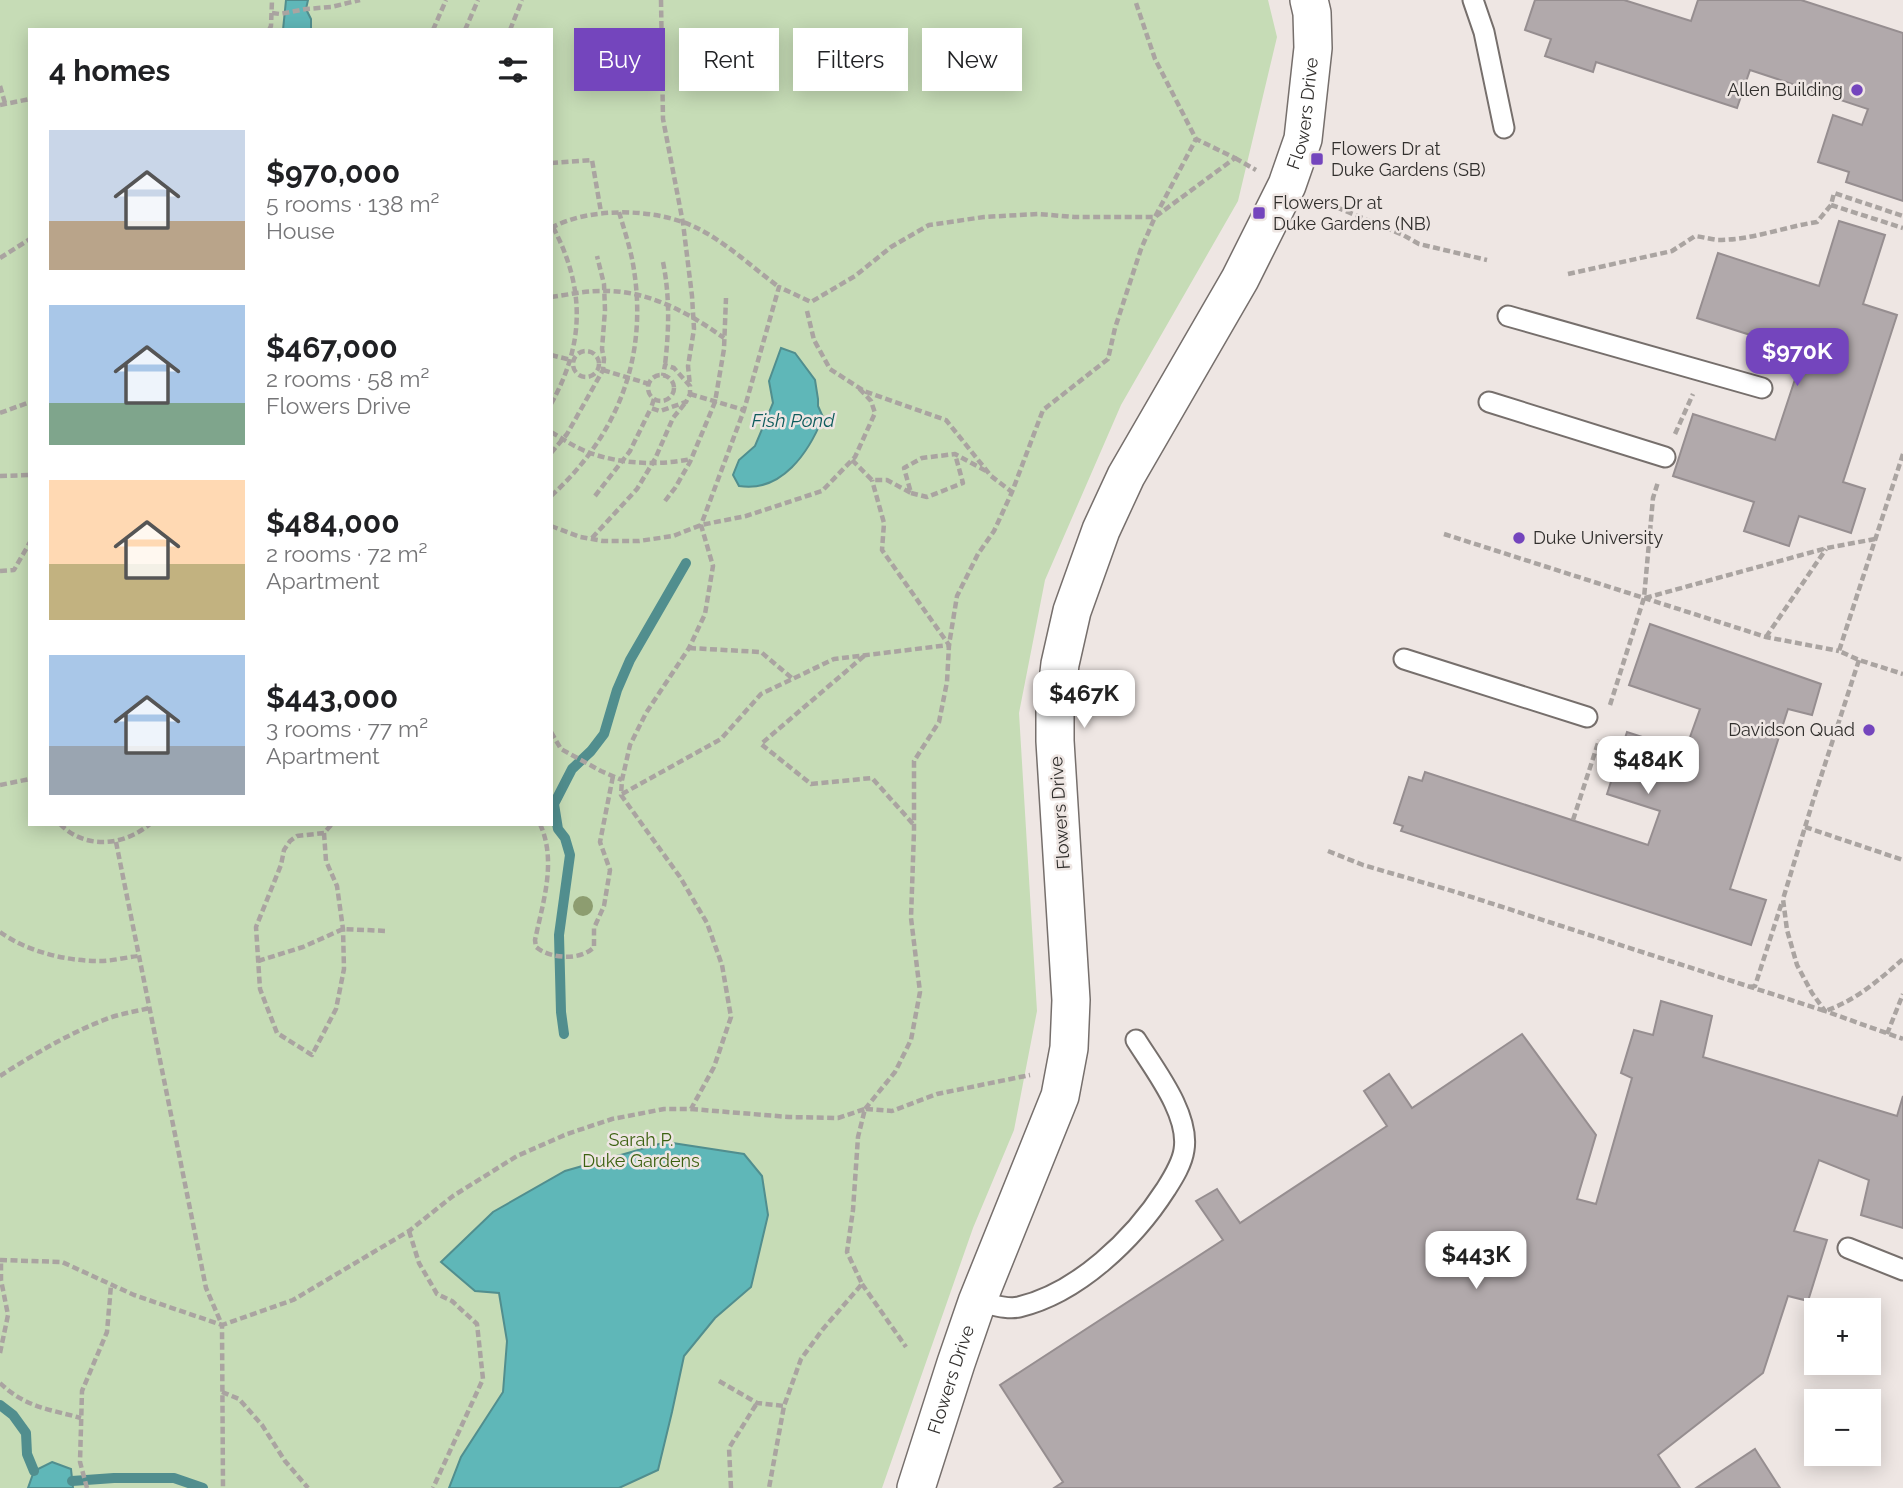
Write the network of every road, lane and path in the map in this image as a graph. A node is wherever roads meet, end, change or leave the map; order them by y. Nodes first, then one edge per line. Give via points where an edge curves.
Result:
1 (272, 0) edge
2 (360, 0) edge
3 (446, 0) edge
4 (478, 0) edge
5 (522, 0) edge
6 (661, 0) edge
7 (1135, 0) edge
8 (1309, 0) edge
9 (1473, 0) edge
10 (271, 13) junction
11 (270, 28) edge
12 (434, 28) edge
13 (466, 28) edge
14 (511, 28) edge
15 (0, 86) edge
16 (28, 99) edge
17 (2, 104) edge
18 (1504, 128) dead end
19 (1196, 139) junction
20 (1235, 158) junction
21 (553, 163) edge
22 (1287, 185) junction
23 (1830, 205) junction
24 (601, 212) junction
25 (619, 212) junction
26 (1903, 216) edge
27 (1156, 217) junction
28 (683, 223) junction
29 (553, 226) edge
30 (1903, 228) edge
31 (553, 229) edge
32 (28, 240) edge
33 (597, 256) dead end
34 (0, 258) edge
35 (1487, 260) dead end
36 (663, 262) dead end
37 (1568, 274) dead end
38 (779, 287) junction
39 (604, 291) junction
40 (576, 293) junction
41 (636, 294) junction
42 (553, 297) edge
43 (726, 298) dead end
44 (669, 306) junction
45 (807, 311) dead end
46 (1508, 316) dead end
47 (693, 319) junction
48 (725, 339) junction
49 (553, 356) edge
50 (571, 360) junction
51 (665, 365) junction
52 (601, 369) junction
53 (1703, 371) junction
54 (663, 376) junction
55 (629, 378) junction
56 (649, 384) junction
57 (690, 386) junction
58 (856, 386) junction
59 (1762, 388) dead end
60 (690, 394) junction
61 (654, 399) junction
62 (553, 400) edge
63 (686, 402) junction
64 (715, 402) junction
65 (1489, 402) dead end
66 (28, 403) edge
67 (651, 408) junction
68 (744, 410) junction
69 (0, 413) edge
70 (553, 433) edge
71 (562, 440) junction
72 (553, 451) edge
73 (589, 453) junction
74 (955, 454) junction
75 (1903, 454) edge
76 (1665, 457) junction
77 (691, 459) junction
78 (624, 460) junction
79 (852, 460) junction
80 (653, 462) junction
81 (990, 474) junction
82 (28, 475) edge
83 (0, 476) edge
84 (872, 480) junction
85 (1012, 492) junction
86 (911, 493) junction
87 (553, 494) edge
88 (595, 496) dead end
89 (665, 501) dead end
90 (701, 525) junction
91 (553, 527) edge
92 (1444, 534) dead end
93 (592, 538) junction
94 (1875, 539) junction
95 (28, 546) edge
96 (1827, 548) junction
97 (0, 572) edge
98 (1644, 598) junction
99 (1766, 637) junction
100 (949, 645) junction
101 (689, 648) junction
102 (1839, 651) junction
103 (864, 656) junction
104 (1404, 659) dead end
105 (1858, 660) junction
106 (1903, 674) edge
107 (793, 679) junction
108 (1599, 721) junction
109 (553, 736) edge
110 (557, 743) junction
111 (553, 744) edge
112 (613, 776) junction
113 (28, 779) edge
114 (622, 780) junction
115 (0, 785) edge
116 (621, 794) junction
117 (1573, 820) dead end
118 (914, 825) junction
119 (62, 826) edge
120 (148, 826) edge
121 (330, 826) edge
122 (541, 826) edge
123 (1805, 827) junction
124 (324, 833) junction
125 (116, 842) junction
126 (1328, 851) dead end
127 (1903, 860) edge
128 (1783, 899) junction
129 (343, 929) junction
130 (387, 931) dead end
131 (0, 932) edge
132 (139, 956) junction
133 (1903, 959) edge
134 (258, 961) junction
135 (1750, 988) junction
136 (1903, 994) edge
137 (150, 1008) junction
138 (1825, 1011) junction
139 (1887, 1034) junction
140 (1903, 1039) edge
141 (1136, 1040) dead end
142 (1033, 1074) dead end
143 (0, 1076) edge
144 (691, 1109) junction
145 (865, 1109) junction
146 (409, 1231) junction
147 (1848, 1248) dead end
148 (1, 1260) edge
149 (1903, 1270) edge
150 (862, 1284) junction
151 (111, 1285) junction
152 (977, 1302) junction
153 (222, 1325) junction
154 (906, 1347) dead end
155 (0, 1353) edge
156 (719, 1381) dead end
157 (0, 1382) edge
158 (222, 1392) junction
159 (757, 1403) junction
160 (784, 1406) junction
161 (81, 1418) junction
162 (87, 1488) edge
163 (223, 1488) edge
164 (308, 1488) edge
165 (433, 1488) edge
166 (731, 1488) edge
167 (769, 1488) edge
168 (916, 1488) edge

1 - 10 path
2 - 10 path
3 - 12 path
4 - 13 path
5 - 14 path
6 - 28 path via 663,118
7 - 19 path via 1155,59
8 - 22 street, Flowers Drive via 1313,48 1303,139
9 - 18 lane
10 - 11 path
15 - 17 path
16 - 17 path
19 - 20 path
19 - 27 path
20 - 22 path
20 - 27 path
21 - 24 path via 592,160
22 - 35 path via 1419,244
22 - 152 street, Flowers Drive via 1240,279 1126,476 1072,611 1055,707 1072,1000 1069,1048 1060,1096
23 - 26 path via 1834,193
23 - 30 path
23 - 37 path via 1817,222 1756,236 1717,240 1695,236 1672,251
24 - 25 path
24 - 29 path
25 - 28 path
25 - 41 path
27 - 38 path via 1038,214 929,225 811,302
27 - 85 path via 1108,359 1043,410
28 - 38 path via 722,244
28 - 47 path
31 - 40 path via 570,264
32 - 34 path
33 - 39 path
36 - 44 path
38 - 68 path
39 - 40 path
39 - 41 path
39 - 52 path
40 - 42 path
40 - 50 path
41 - 44 path
41 - 55 path via 637,330
43 - 48 path
44 - 47 path
44 - 51 path
45 - 58 path via 814,340 830,369
46 - 53 lane
47 - 48 path
47 - 57 path
48 - 64 path
49 - 50 path
50 - 52 path via 574,371 582,376
50 - 52 path via 588,350
50 - 62 path
51 - 54 path
51 - 57 path
52 - 55 path
52 - 71 path
53 - 59 lane
53 - 76 path
54 - 56 path via 654,377
54 - 61 path via 673,384 673,392 663,401
55 - 56 path
55 - 73 path via 608,425
56 - 61 path
57 - 60 path
58 - 79 path via 871,401 874,413
58 - 81 path via 946,420
60 - 63 path
60 - 64 path
61 - 67 path
63 - 67 path via 660,411
63 - 80 path via 673,418
64 - 68 path
64 - 77 path
65 - 76 lane
66 - 69 path
67 - 78 path
68 - 90 path
70 - 71 path
71 - 72 path
71 - 73 path
73 - 78 path
73 - 87 path
74 - 81 path
74 - 86 path via 922,458 904,468
74 - 86 path via 963,483 927,497
75 - 94 path
76 - 98 path via 1653,498
77 - 80 path
77 - 89 path
78 - 80 path
78 - 88 path
79 - 84 path
79 - 90 path via 822,491 746,516
80 - 93 path via 637,489
81 - 85 path
82 - 83 path
84 - 86 path via 887,480
84 - 100 path via 884,523 882,550
85 - 100 path via 957,596
90 - 93 path via 673,536 639,541
90 - 101 path via 713,566 705,614
91 - 93 path
92 - 98 path
94 - 96 path
94 - 102 path
95 - 97 path via 14,570
96 - 98 path
96 - 99 path
98 - 99 path
98 - 108 path
99 - 102 path
100 - 103 path
100 - 118 path via 939,722 914,761
101 - 107 path via 761,652
101 - 114 path via 646,713 630,745
102 - 105 path
103 - 107 path via 834,659
103 - 118 path via 761,744 811,784 872,778
104 - 108 lane
105 - 106 path
105 - 123 path
107 - 116 path via 761,694 721,739
108 - 117 path
109 - 110 path
110 - 111 path
110 - 112 path
112 - 114 path
112 - 122 path via 600,842 610,870 604,906 594,929 594,947 588,953 552,955 536,947 549,869
113 - 115 path
114 - 116 path
116 - 144 path via 680,877 707,923 722,965 731,1017 714,1067
118 - 145 path via 911,918 920,992 911,1040 895,1072
119 - 125 path via 88,840
120 - 125 path
121 - 124 path
123 - 127 path
123 - 128 path
124 - 129 path
124 - 134 path via 297,836 284,850 256,927
125 - 132 path
126 - 135 path
128 - 135 path via 1755,986
128 - 138 path via 1797,965
129 - 130 path
129 - 134 path
129 - 134 path via 344,969 337,1009 313,1055 277,1033 260,989
131 - 132 path via 34,951 66,957 101,961
132 - 137 path
133 - 138 path via 1842,1006
135 - 138 path
136 - 139 path
137 - 143 path via 111,1018 32,1055
137 - 153 path via 206,1288
138 - 139 path
139 - 140 path
141 - 152 lane via 1183,1124 1184,1150 1175,1174 1131,1236 1082,1278 1050,1297 1016,1308
142 - 145 path via 937,1094 892,1111
144 - 145 path via 838,1118
144 - 146 path via 612,1119 567,1134 517,1156 453,1196
145 - 150 path via 847,1252
146 - 153 path via 293,1300
146 - 165 path via 419,1263 438,1294 477,1324 483,1379
147 - 149 lane
148 - 151 path via 62,1262
148 - 155 path via 8,1315
150 - 154 path
150 - 160 path via 801,1359
151 - 153 path
151 - 161 path via 107,1332 82,1391
152 - 168 street, Flowers Drive
153 - 158 path
156 - 159 path
157 - 161 path via 14,1396 34,1405
158 - 163 path
158 - 164 path via 239,1399
159 - 160 path
159 - 166 path via 729,1448
160 - 167 path
161 - 162 path via 79,1462

